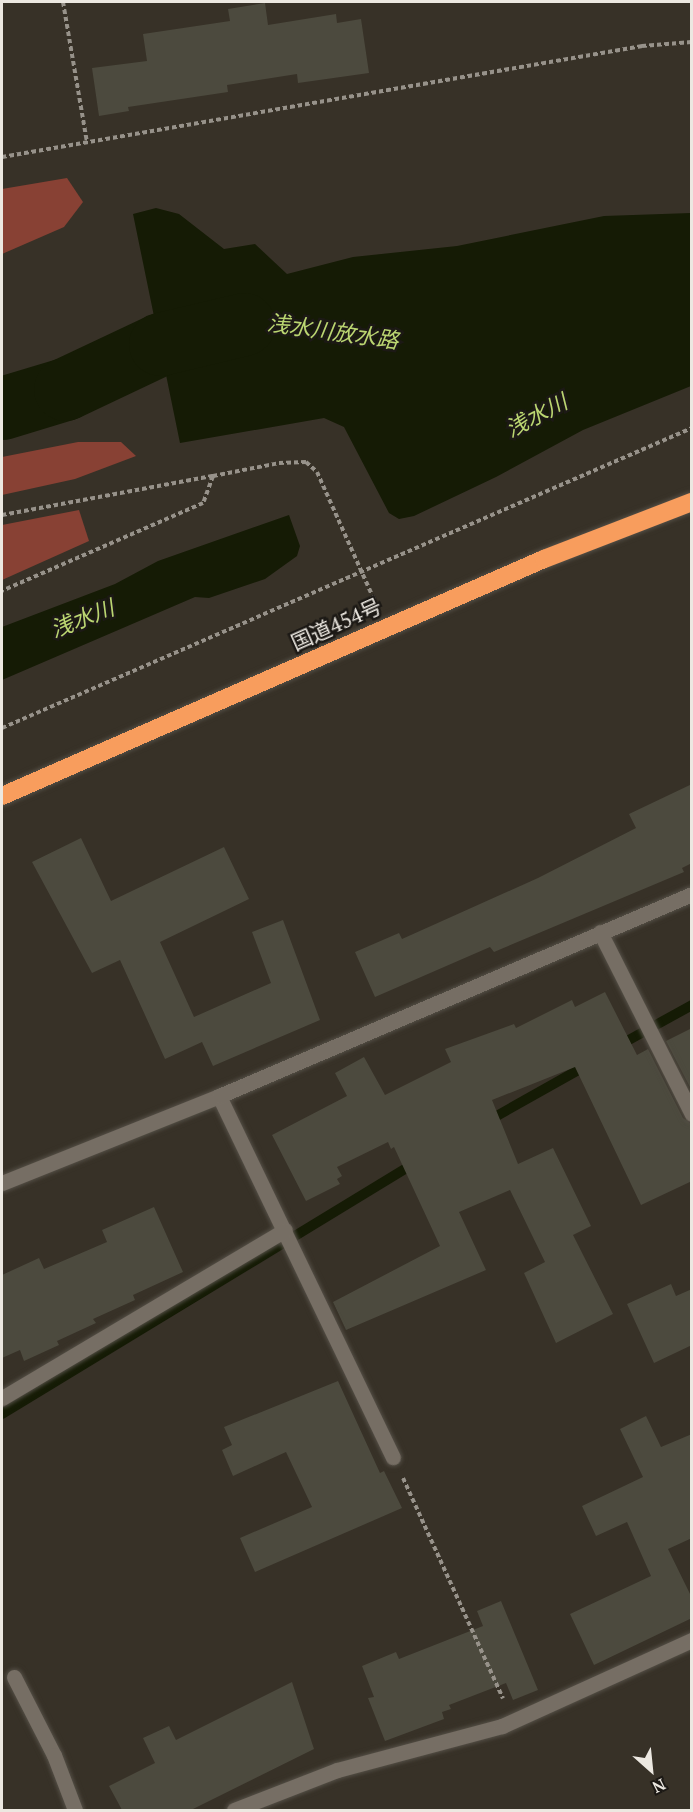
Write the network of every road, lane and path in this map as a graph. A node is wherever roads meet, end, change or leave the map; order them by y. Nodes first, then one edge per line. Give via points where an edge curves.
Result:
1 (63, 2) edge
2 (692, 42) edge
3 (87, 142) junction
4 (2, 157) edge
5 (692, 428) edge
6 (213, 476) junction
7 (692, 502) edge
8 (2, 515) edge
9 (363, 572) junction
10 (2, 591) edge
11 (386, 627) junction
12 (2, 728) edge
13 (2, 796) edge
14 (692, 894) edge
15 (600, 932) junction
16 (219, 1096) junction
17 (692, 1114) edge
18 (2, 1183) edge
19 (285, 1230) junction
20 (2, 1398) edge
21 (393, 1457) joint
22 (692, 1640) edge
23 (14, 1677) dead end
24 (513, 1721) junction
25 (75, 1810) edge
26 (234, 1810) edge

1 - 3 path
2 - 3 path via 630,48
3 - 4 path
5 - 9 path
6 - 8 path
6 - 9 path via 279,463 306,462 317,472
6 - 10 path via 202,503
7 - 11 highway, 国道454号 via 544,559
9 - 11 path
9 - 12 path
11 - 13 highway, 国道454号
14 - 15 street
15 - 16 street
15 - 17 street
16 - 18 street
16 - 19 street
19 - 20 street
19 - 21 street
21 - 24 path
22 - 24 street
23 - 25 street via 54,1755
24 - 26 street via 337,1770

